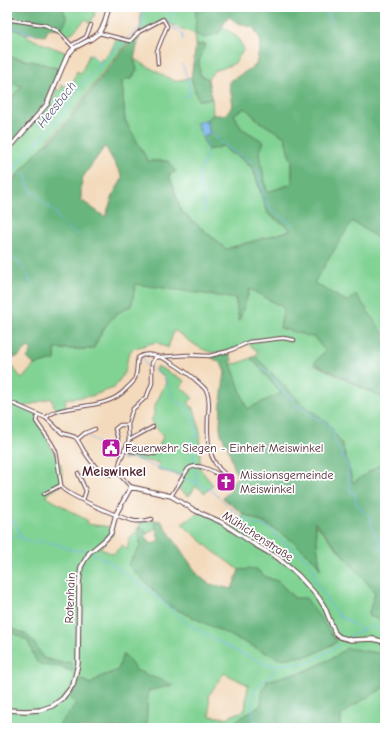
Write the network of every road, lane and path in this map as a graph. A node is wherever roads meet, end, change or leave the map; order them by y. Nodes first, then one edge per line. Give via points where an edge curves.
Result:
1 (109, 7) edge
2 (7, 18) edge
3 (91, 25) dead end
4 (99, 33) junction
5 (73, 47) junction
6 (158, 64) dead end
7 (7, 151) edge
8 (294, 340) dead end
9 (158, 357) junction
10 (7, 401) edge
11 (38, 414) junction
12 (46, 418) junction
13 (128, 425) junction
14 (153, 427) dead end
15 (95, 429) dead end
16 (78, 439) junction
17 (129, 440) junction
18 (124, 450) junction
19 (123, 454) junction
20 (155, 454) dead end
21 (78, 473) dead end
22 (118, 473) junction
23 (61, 485) junction
24 (131, 487) junction
25 (44, 494) dead end
26 (171, 496) junction
27 (83, 500) junction
28 (116, 514) junction
29 (152, 519) dead end
30 (385, 642) edge
31 (7, 710) edge

1 - 4 street
2 - 5 street via 45,25 58,31
3 - 5 street via 86,37
4 - 5 street via 89,41
4 - 6 street via 130,41 139,32 163,19 167,26 157,51
5 - 7 street via 64,61 47,104
8 - 9 street via 283,338 249,342 232,350 204,356
9 - 12 street via 140,357 134,381 118,397 93,406 56,411
9 - 13 street via 152,363 152,382 147,396 133,409
9 - 26 street via 189,373 207,390 211,455 225,475 198,465 192,466
10 - 11 street
11 - 12 street
11 - 23 street via 36,421 56,451
12 - 16 street via 62,433
13 - 17 street
13 - 19 street via 115,429 118,439 117,451
14 - 17 street
15 - 16 street
16 - 22 street via 98,469 109,474
17 - 18 street
18 - 19 street
18 - 20 street
19 - 22 street
21 - 27 street via 86,491
22 - 24 street
23 - 25 street
23 - 27 street
24 - 26 street, Mühlchenstraße
24 - 28 street, Rotenhain
26 - 30 street, Mühlchenstraße via 221,522 283,562 319,598 335,633 344,639 366,638
27 - 28 street
28 - 29 street via 141,522
28 - 31 street, Rotenhain via 111,533 89,553 80,572 78,657 75,679 69,692 52,706 40,710

